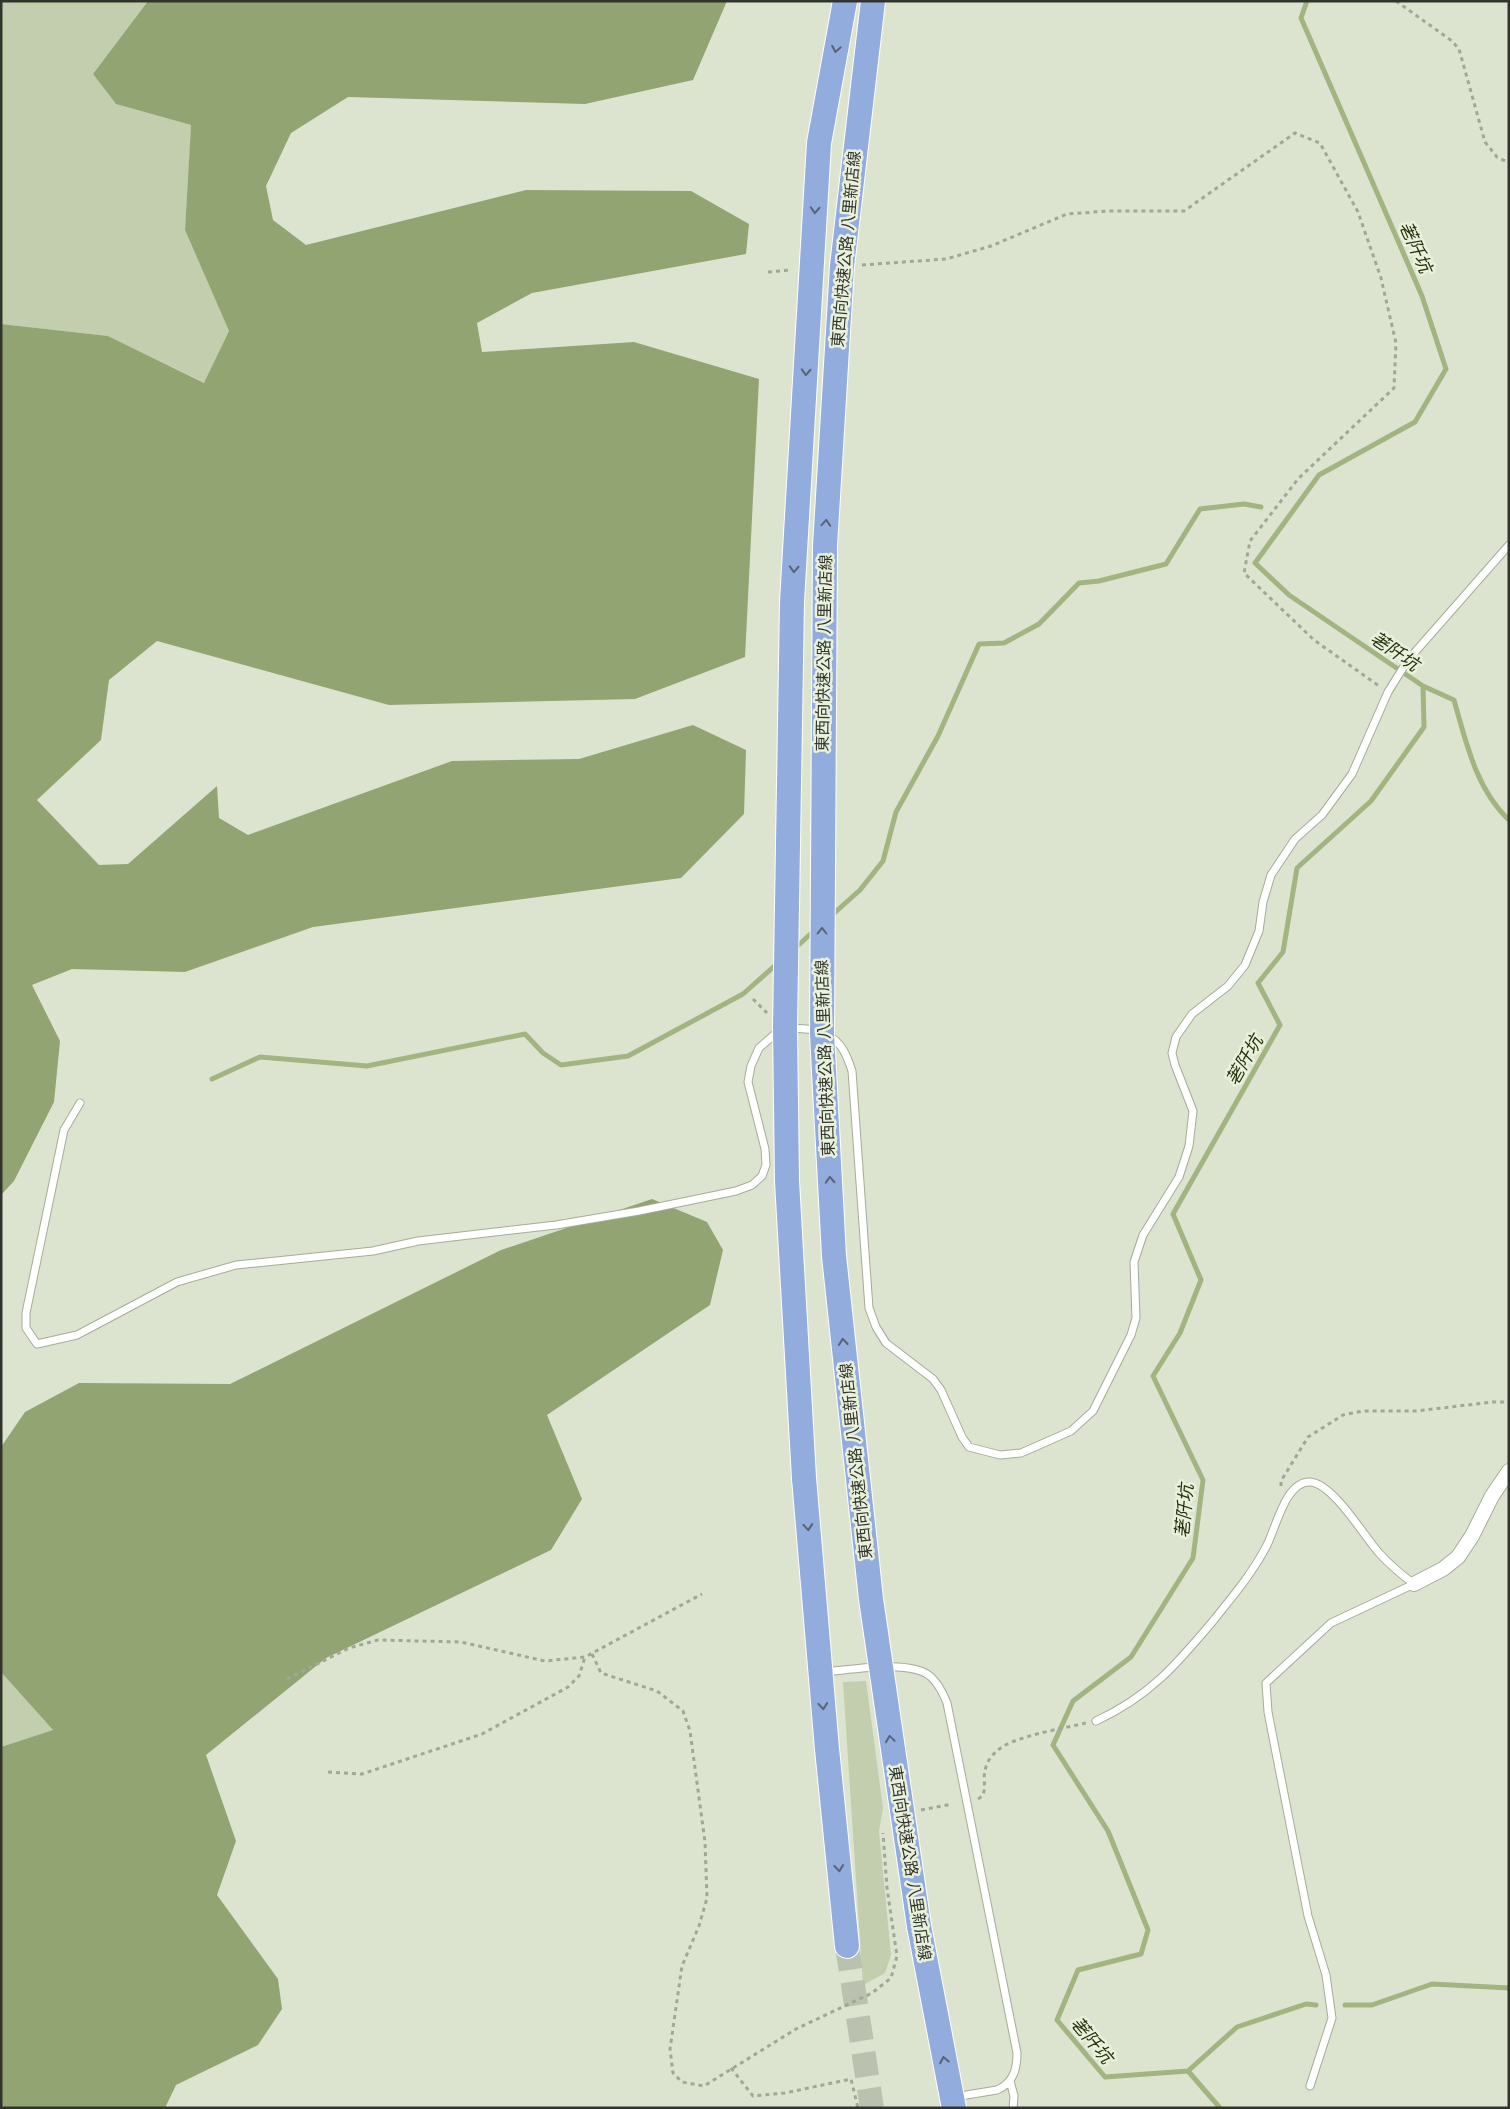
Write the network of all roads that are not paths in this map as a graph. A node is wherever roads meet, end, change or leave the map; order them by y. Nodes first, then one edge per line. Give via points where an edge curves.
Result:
1 (845, 1) edge
2 (873, 1) edge
3 (1509, 544) edge
4 (80, 1103) dead end
5 (1509, 1471) edge
6 (1414, 1584) junction
7 (820, 1672) junction
8 (1096, 1721) road end
9 (848, 1946) tunnel mouth
10 (1010, 2081) junction
11 (1310, 2086) dead end
12 (953, 2102) edge
13 (1014, 2108) edge

1 -> 7 highway, 東西向快速公路 八里新店線, bridge via 819,143 792,602 787,1181 804,1478
12 -> 2 highway, 東西向快速公路 八里新店線, bridge via 919,1926 871,1600 834,1256 822,1034 825,546 842,266
3 - 4 lane via 1408,660 1390,690 1352,774 1322,815 1295,839 1271,875 1259,931 1246,965 1228,986 1192,1014 1176,1037 1172,1053 1193,1111 1191,1138 1179,1177 1143,1235 1134,1262 1136,1318 1131,1335 1093,1411 1071,1431 1021,1453 1000,1455 969,1446 933,1379 886,1343 876,1327 869,1308 852,1071 846,1052 834,1038 813,1028 793,1028 774,1035 759,1048 751,1066 748,1082 766,1164 762,1176 752,1185 639,1211 556,1224 418,1241 373,1251 236,1265 177,1282 77,1335 37,1344 26,1328 26,1313 64,1130
5 - 6 street via 1458,1557
6 - 8 lane via 1380,1554 1334,1496 1310,1482 1296,1486 1288,1495 1270,1540 1251,1575 1178,1663 1151,1687
6 - 11 lane via 1330,1623 1266,1683 1268,1712 1308,1916 1326,1975 1332,2018
7 -> 9 highway, 東西向快速公路 八里新店線
7 - 10 lane via 902,1666 917,1668 941,1688 947,1703 1016,2040 1017,2063
10 - 12 lane via 997,2090
10 - 13 lane

